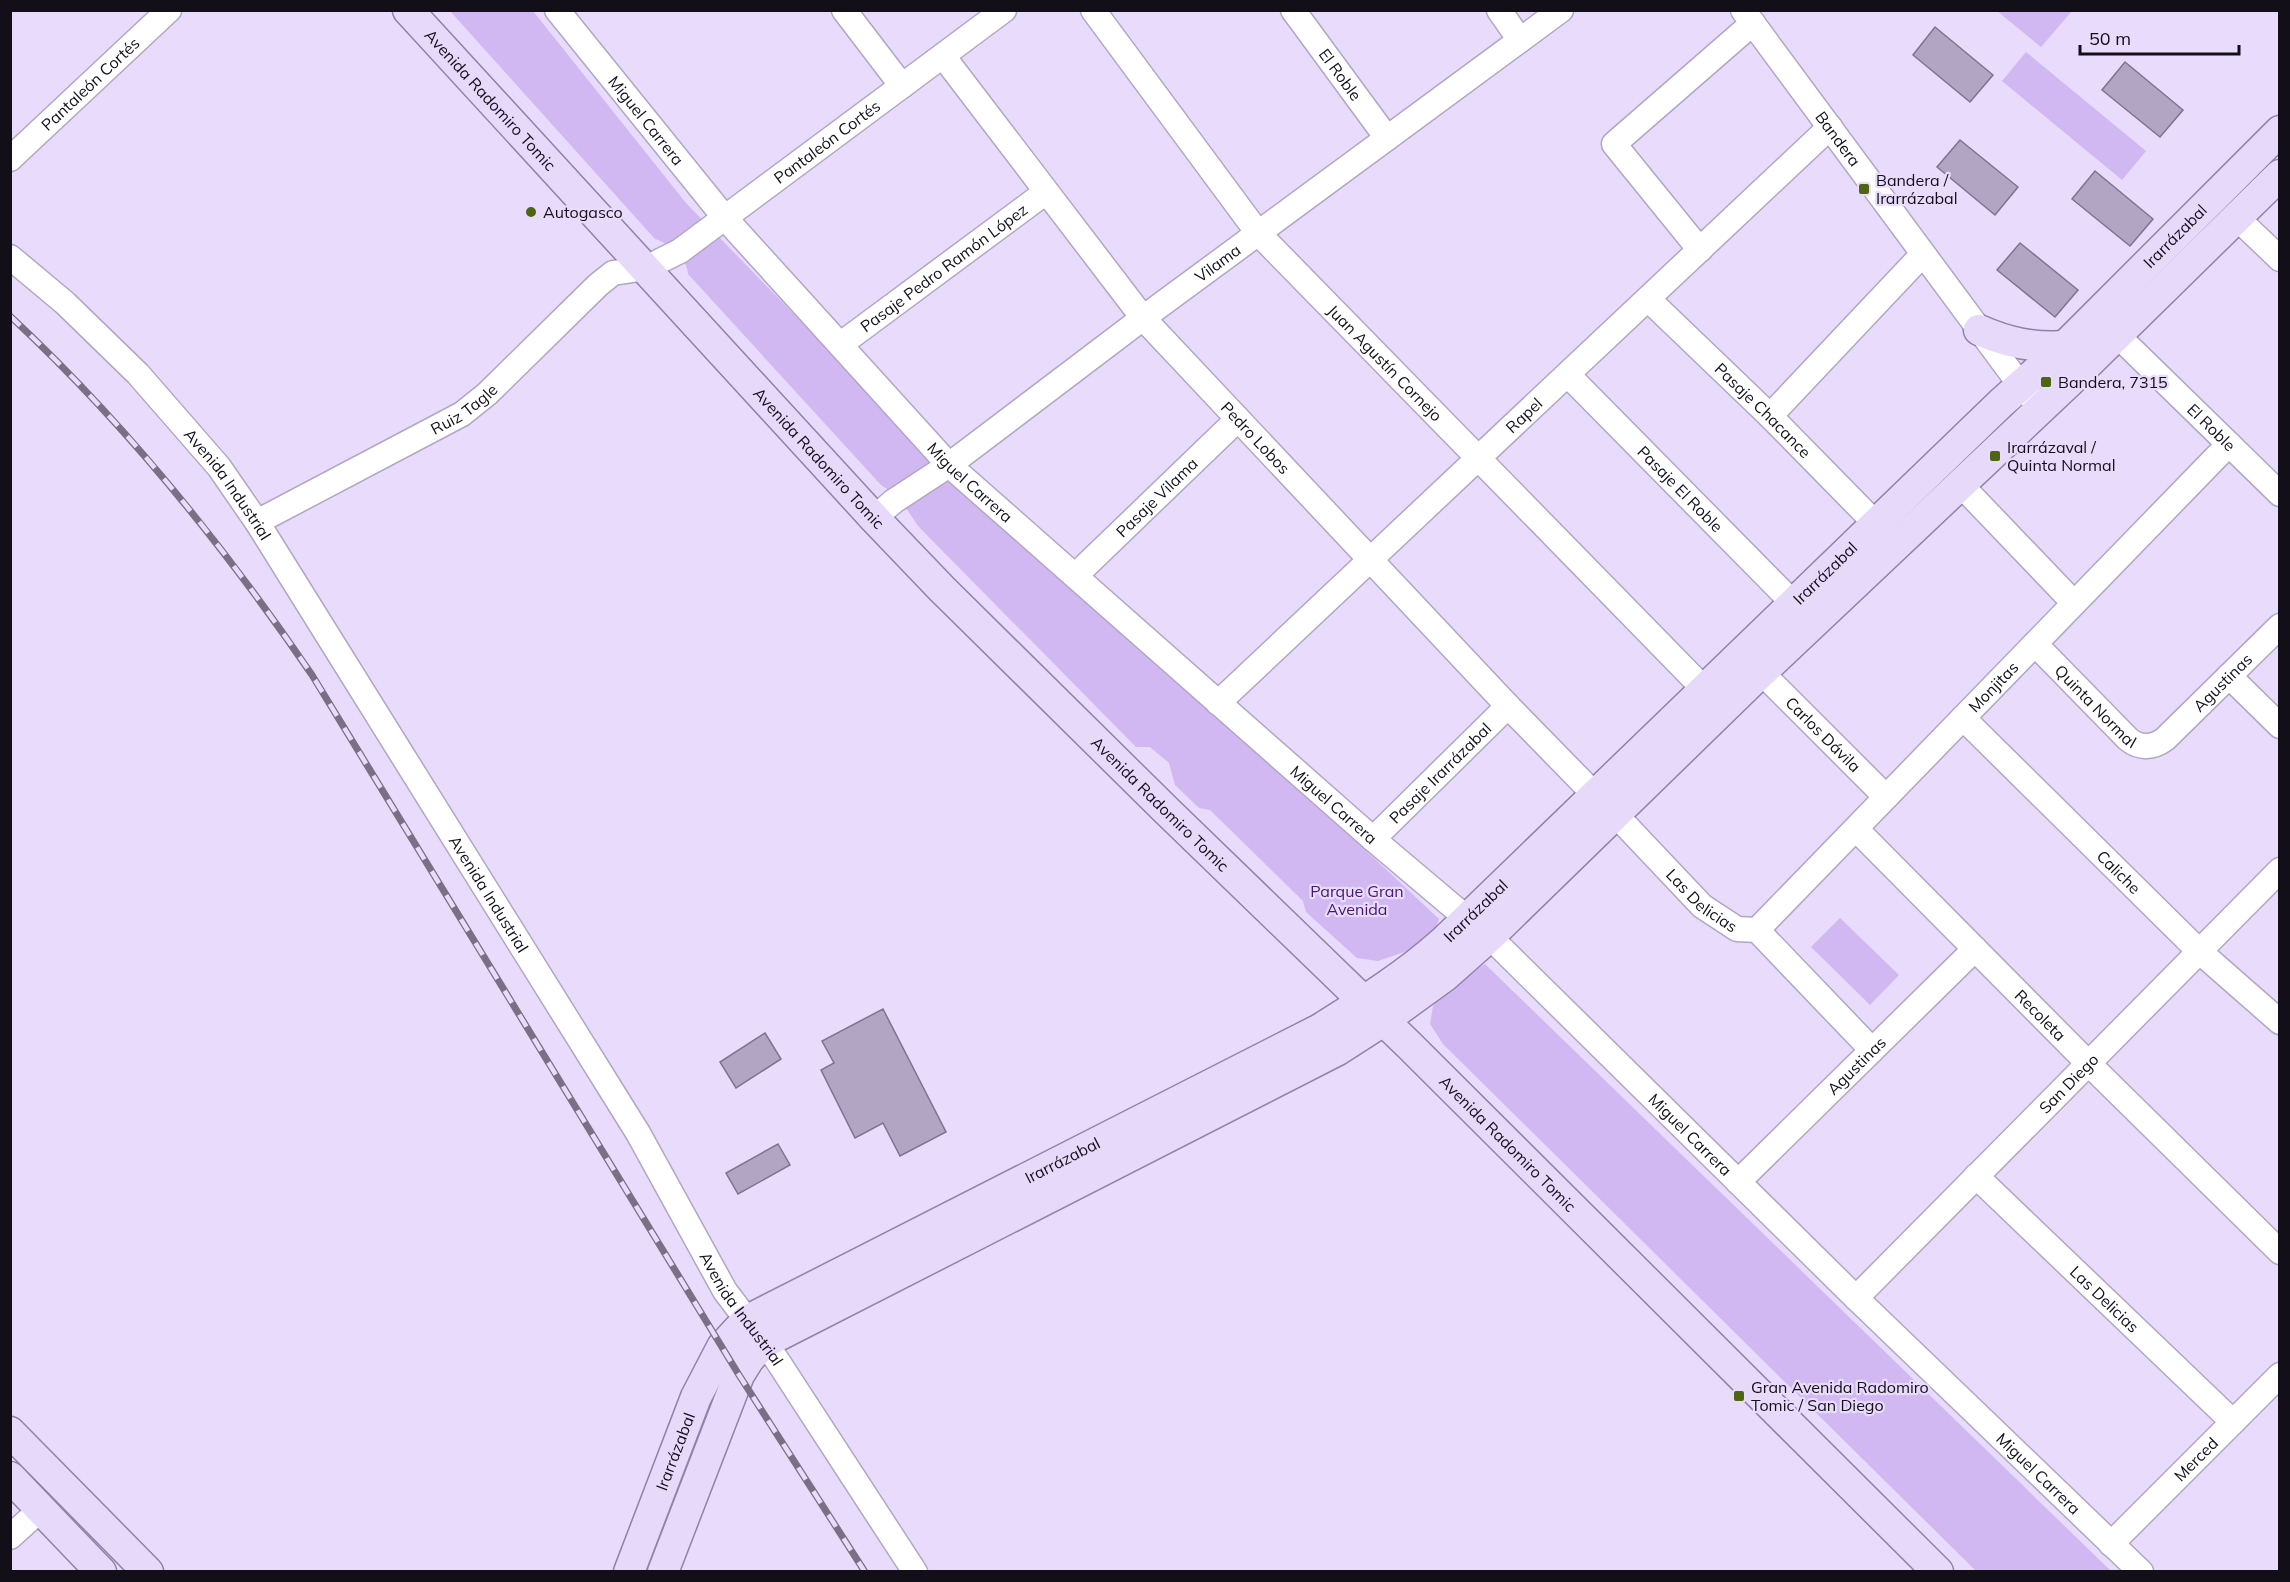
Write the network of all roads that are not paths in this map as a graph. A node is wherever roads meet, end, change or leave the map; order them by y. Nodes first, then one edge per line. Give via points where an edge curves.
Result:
1 (169, 10) edge
2 (408, 10) edge
3 (557, 10) edge
4 (844, 10) edge
5 (1004, 10) edge
6 (1093, 10) edge
7 (1293, 10) edge
8 (1499, 10) edge
9 (1561, 10) edge
10 (1748, 17) edge
11 (1520, 40) junction
12 (943, 56) junction
13 (902, 86) junction
14 (1830, 127) junction
15 (2280, 131) edge
16 (1388, 138) junction
17 (10, 159) edge
18 (2280, 175) edge
19 (1046, 192) junction
20 (725, 218) junction
21 (2237, 218) junction
22 (1258, 233) junction
23 (1700, 250) junction
24 (1923, 254) junction
25 (10, 257) edge
26 (2280, 259) edge
27 (646, 268) junction
28 (1647, 300) junction
29 (1143, 318) junction
30 (1979, 330) junction
31 (2117, 334) junction
32 (841, 344) junction
33 (2065, 346) junction
34 (1568, 375) junction
35 (2021, 386) junction
36 (2041, 407) junction
37 (1770, 416) junction
38 (1238, 419) junction
39 (2229, 444) junction
40 (1478, 458) junction
41 (949, 465) junction
42 (1960, 485) junction
43 (2280, 494) edge
44 (874, 518) junction
45 (257, 522) junction
46 (1876, 524) junction
47 (1371, 560) junction
48 (1076, 575) junction
49 (2074, 603) junction
50 (1794, 604) junction
51 (2280, 626) edge
52 (2035, 644) junction
53 (1761, 672) junction
54 (2229, 676) junction
55 (1705, 690) junction
56 (1218, 703) junction
57 (1508, 706) junction
58 (1963, 718) junction
59 (2280, 726) edge
60 (2165, 739) joint
61 (1886, 797) junction
62 (1605, 805) junction
63 (1856, 829) junction
64 (1372, 839) junction
65 (2280, 870) edge
66 (1478, 928) junction
67 (1757, 930) junction
68 (1975, 949) junction
69 (2199, 951) junction
70 (1373, 1012) junction
71 (2280, 1022) edge
72 (1872, 1050) junction
73 (2088, 1063) junction
74 (1976, 1176) junction
75 (1738, 1182) junction
76 (2280, 1252) edge
77 (1856, 1298) junction
78 (755, 1332) junction
79 (2280, 1375) edge
80 (2233, 1422) junction
81 (10, 1432) edge
82 (10, 1477) edge
83 (41, 1509) junction
84 (10, 1537) edge
85 (2111, 1544) junction
86 (79, 1549) junction
87 (119, 1557) edge
88 (101, 1572) edge
89 (148, 1572) edge
90 (164, 1572) edge
91 (629, 1572) edge
92 (663, 1572) edge
93 (915, 1572) edge
94 (1938, 1572) edge
95 (2141, 1572) edge

1 - 17 street, Pantaleón Cortés
2 - 27 main road, Avenida Radomiro Tomic
3 - 20 street, Miguel Carrera
4 - 13 street
5 - 12 street, Pantaleón Cortés
6 - 22 street, Juan Agustín Cornejo
7 - 16 street, El Roble
8 - 11 street
9 - 11 street, Vilama
10 - 14 street, Bandera
10 - 23 street, Bandera via 1614,144
11 - 16 street, Vilama
12 - 13 street, Pantaleón Cortés
12 - 19 street, Pedro Lobos
13 - 20 street, Pantaleón Cortés
14 - 23 street, Rapel
14 - 24 street, Bandera
15 - 33 main road, Irarrázabal
16 - 22 street, Vilama
18 - 21 main road, Irarrázabal
19 - 29 street, Pedro Lobos
19 - 32 street, Pasaje Pedro Ramón López
20 - 27 street, Pantaleón Cortés via 680,251
20 - 32 street, Miguel Carrera
21 - 26 street
21 - 31 main road, Irarrázabal
22 - 29 street, Vilama
22 - 40 street, Juan Agustín Cornejo
23 - 28 street, Rapel
24 - 30 street, Bandera
24 - 37 street
25 - 45 street, Avenida Industrial via 65,303 138,374 219,467
27 - 44 main road, Avenida Radomiro Tomic
27 - 45 street, Ruiz Tagle via 613,273 488,394 462,414
28 - 34 street, Rapel
28 - 37 street, Pasaje Chacance
29 - 38 street, Pedro Lobos
29 - 41 street, Vilama
30 - 33 main road via 2029,346
30 - 35 street, Bandera
31 - 36 main road, Irarrázabal
31 - 39 street, El Roble
32 - 41 street, Miguel Carrera
33 - 35 main road, Irarrázabal
34 - 40 street, Rapel
34 - 50 street, Pasaje El Roble
35 - 36 street, Bandera
35 - 46 main road, Irarrázabal
36 - 42 main road, Irarrázabal
37 - 46 street, Pasaje Chacance
38 - 47 street, Pedro Lobos
38 - 48 street, Pasaje Vilama
39 - 43 street, El Roble
39 - 49 street, Monjitas
40 - 47 street, Rapel
40 - 55 street, Juan Agustín Cornejo
41 - 44 street, Vilama
41 - 48 street, Miguel Carrera
42 - 49 street
42 - 53 main road, Irarrázabal
44 - 70 main road, Avenida Radomiro Tomic
45 - 78 street, Avenida Industrial via 638,1133 725,1291
46 - 50 main road, Irarrázabal
47 - 56 street, Rapel
47 - 57 street, Pedro Lobos
48 - 56 street, Miguel Carrera
49 - 52 street, Monjitas
50 - 55 main road, Irarrázabal
51 - 54 street, Agustinas
52 - 58 street, Monjitas
52 - 60 street, Quinta Normal via 2133,744 2153,746
53 - 61 street, Carlos Dávila
53 - 62 main road, Irarrázabal
54 - 59 street
54 - 60 street, Agustinas
55 - 62 main road, Irarrázabal
56 - 64 street, Miguel Carrera
57 - 62 street, Pedro Lobos
57 - 64 street, Pasaje Irarrázabal
58 - 61 street, Monjitas
58 - 69 street, Caliche
61 - 63 street, Monjitas
62 - 66 main road, Irarrázabal
62 - 67 street, Las Delicias via 1702,906 1737,929
63 - 67 street, Monjitas
63 - 68 street, Recoleta
64 - 66 street, Miguel Carrera
65 - 69 street, San Diego
66 - 70 main road, Irarrázabal via 1446,976
66 - 75 street, Miguel Carrera
67 - 72 street, Las Delicias
68 - 72 street, Agustinas
68 - 73 street, Recoleta
69 - 71 street, Caliche
69 - 73 street, San Diego
70 - 78 main road, Irarrázabal via 1338,1050
70 - 94 main road, Avenida Radomiro Tomic
72 - 75 street, Agustinas
73 - 74 street, San Diego
73 - 76 street, Recoleta
74 - 77 street, San Diego
74 - 80 street, Las Delicias
75 - 77 street, Miguel Carrera
77 - 85 street, Miguel Carrera
78 - 91 main road, Irarrázabal via 722,1347 696,1397
78 - 92 main road, Irarrázabal via 748,1359
78 - 93 street, Avenida Industrial
79 - 80 street, Merced
80 - 85 street, Merced
81 - 87 main road
82 - 83 main road
83 - 84 street
83 - 86 main road
85 - 95 street, Miguel Carrera
86 - 87 main road
86 - 88 main road
87 - 89 main road
87 - 90 main road

